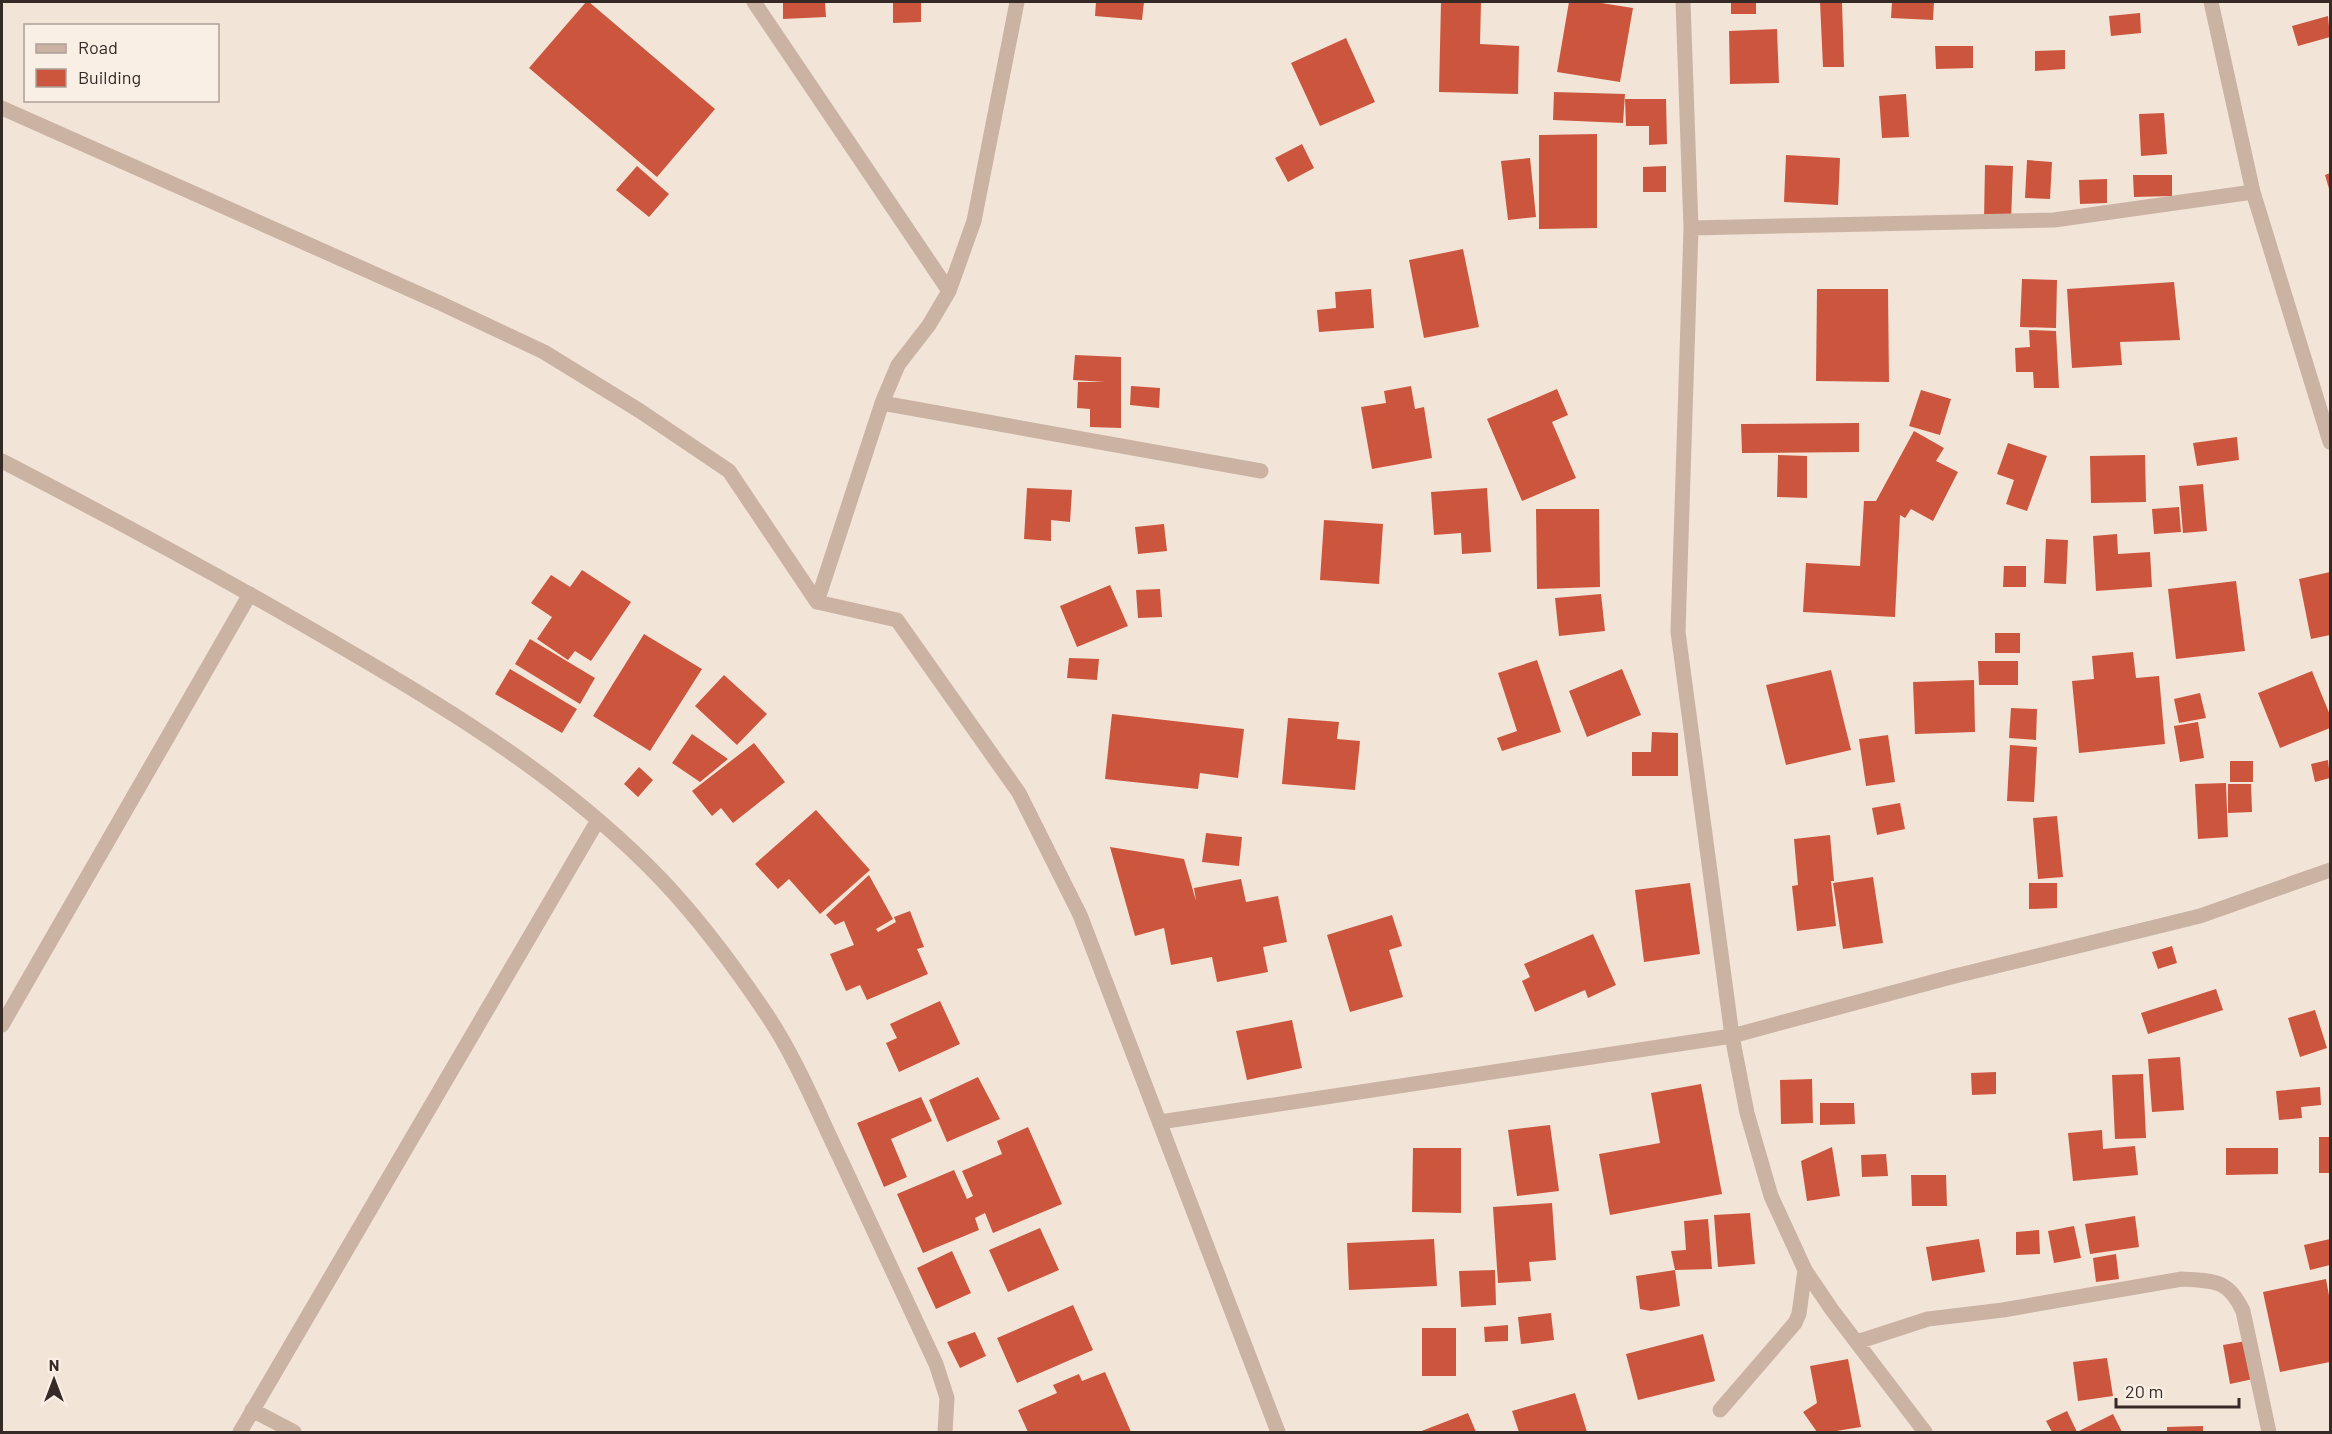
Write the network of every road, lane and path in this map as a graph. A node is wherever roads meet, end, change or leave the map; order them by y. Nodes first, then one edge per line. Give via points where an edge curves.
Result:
1 (754, 2) edge
2 (1017, 2) edge
3 (1683, 2) edge
4 (2211, 2) edge
5 (2, 108) edge
6 (2253, 192) junction
7 (1691, 228) junction
8 (949, 291) junction
9 (882, 403) junction
10 (2331, 442) edge
11 (2, 461) edge
12 (1261, 471) dead end
13 (250, 594) junction
14 (817, 602) junction
15 (598, 820) junction
16 (2331, 870) edge
17 (2, 1025) edge
18 (1732, 1036) junction
19 (1160, 1122) junction
20 (1804, 1270) junction
21 (1857, 1342) junction
22 (252, 1410) junction
23 (1720, 1410) dead end
24 (240, 1432) edge
25 (294, 1432) edge
26 (945, 1432) edge
27 (1278, 1432) edge
28 (1925, 1432) edge
29 (2269, 1432) edge

1 - 8 street
2 - 8 street via 974,221
3 - 7 street
4 - 6 street
5 - 14 street via 544,352 729,471
6 - 7 street via 2054,220
6 - 10 street
7 - 18 street via 1678,632
8 - 9 street via 898,365
9 - 12 street
9 - 14 street
11 - 13 street
13 - 15 street via 436,702
13 - 17 street
14 - 19 street via 897,620 1019,793 1080,915
15 - 22 street
15 - 26 street via 661,879 720,949 768,1016 807,1089 936,1364 947,1398
16 - 18 street via 2200,916
18 - 19 street
18 - 20 street via 1747,1113 1771,1197
19 - 27 street
20 - 21 street
20 - 23 street via 1796,1323
21 - 28 street
21 - 29 street via 1928,1319 2182,1279 2220,1284 2235,1294 2243,1311
22 - 24 street
22 - 25 street

